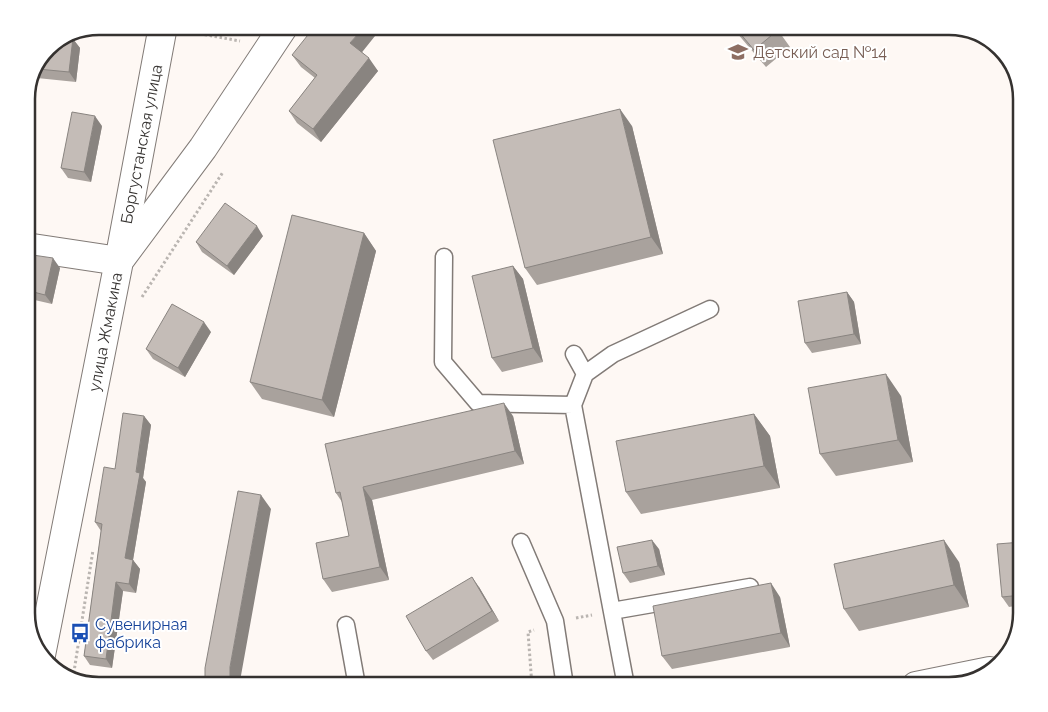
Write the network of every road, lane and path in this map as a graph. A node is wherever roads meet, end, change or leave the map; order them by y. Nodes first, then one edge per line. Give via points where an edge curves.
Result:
1 (161, 35) edge
2 (204, 35) edge
3 (278, 35) edge
4 (250, 43) dead end
5 (223, 171) dead end
6 (35, 248) edge
7 (444, 257) dead end
8 (119, 261) junction
9 (141, 298) dead end
10 (710, 309) dead end
11 (574, 354) dead end
12 (585, 374) junction
13 (573, 405) junction
14 (521, 542) dead end
15 (94, 543) dead end
16 (764, 585) edge
17 (612, 612) junction
18 (346, 625) dead end
19 (43, 644) edge
20 (74, 672) edge
21 (355, 677) edge
22 (564, 677) edge
23 (624, 677) edge

1 - 8 street, Боргустанская улица
2 - 4 path
3 - 8 street, улица Жмакина via 202,148
5 - 9 path
6 - 8 street
7 - 13 lane via 443,362 478,403
8 - 19 street, улица Жмакина
10 - 12 lane via 613,354
11 - 12 lane
12 - 13 lane
13 - 17 lane
14 - 22 lane via 556,621
15 - 20 path
16 - 17 lane
17 - 23 lane
18 - 21 lane

